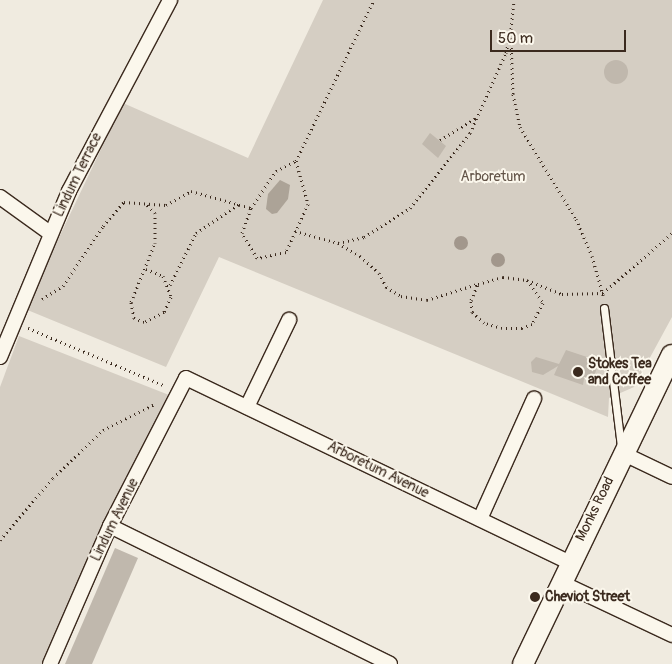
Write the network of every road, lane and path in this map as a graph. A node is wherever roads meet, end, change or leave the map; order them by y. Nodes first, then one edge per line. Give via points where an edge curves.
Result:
1 (170, 0) edge
2 (374, 0) edge
3 (514, 0) edge
4 (511, 29) junction
5 (479, 116) junction
6 (440, 140) dead end
7 (296, 161) junction
8 (0, 197) edge
9 (146, 204) junction
10 (239, 204) junction
11 (251, 208) junction
12 (295, 231) junction
13 (50, 233) junction
14 (672, 233) edge
15 (338, 243) junction
16 (146, 269) junction
17 (527, 280) junction
18 (478, 284) junction
19 (170, 286) junction
20 (602, 293) junction
21 (21, 303) junction
22 (604, 308) joint
23 (289, 320) dead end
24 (13, 322) junction
25 (672, 355) edge
26 (0, 357) edge
27 (186, 378) joint
28 (178, 397) junction
29 (534, 399) dead end
30 (247, 408) junction
31 (622, 453) junction
32 (672, 477) edge
33 (480, 519) junction
34 (110, 526) junction
35 (0, 540) edge
36 (569, 562) junction
37 (560, 582) junction
38 (672, 635) edge
39 (50, 664) edge
40 (390, 664) edge
41 (523, 664) edge

1 - 13 street, Lindum Terrace
2 - 7 path
3 - 4 path
4 - 5 path via 506,53
4 - 20 path via 513,94 520,127 576,219 592,256
5 - 6 path
5 - 15 path via 454,155 410,208 364,237
7 - 11 path via 276,171
7 - 12 path via 308,204
8 - 13 street
9 - 10 path via 166,205 191,191
9 - 16 path via 155,213 156,230
9 - 21 path via 124,202 103,226 63,286 40,300
10 - 11 path
10 - 19 path via 196,233
11 - 12 path via 242,233 257,258 286,252
12 - 15 path
13 - 21 street, Lindum Terrace
14 - 20 path
15 - 18 path via 360,256 380,273 386,287 401,296 428,300
16 - 19 path via 156,271
16 - 19 path via 132,295 134,318 144,322 164,312 171,297
17 - 18 path via 503,277
17 - 18 path via 543,303 538,318 522,328 484,323 472,312 471,300
17 - 20 path via 562,294
20 - 22 path
21 - 24 street, Lindum Terrace
22 - 31 lane
23 - 30 street
24 - 26 street, Lindum Terrace
24 - 28 path
25 - 31 main road, Monks Road
27 - 28 street, Lindum Avenue
27 - 30 street, Arboretum Avenue
28 - 34 street, Lindum Avenue
28 - 35 path via 150,404 103,430 53,478
29 - 33 street
30 - 33 street, Arboretum Avenue
31 - 32 street
31 - 36 main road, Monks Road
33 - 36 street, Arboretum Avenue
34 - 39 street, Lindum Avenue
34 - 40 street
36 - 37 main road, Monks Road
37 - 38 street
37 - 41 main road, Monks Road

